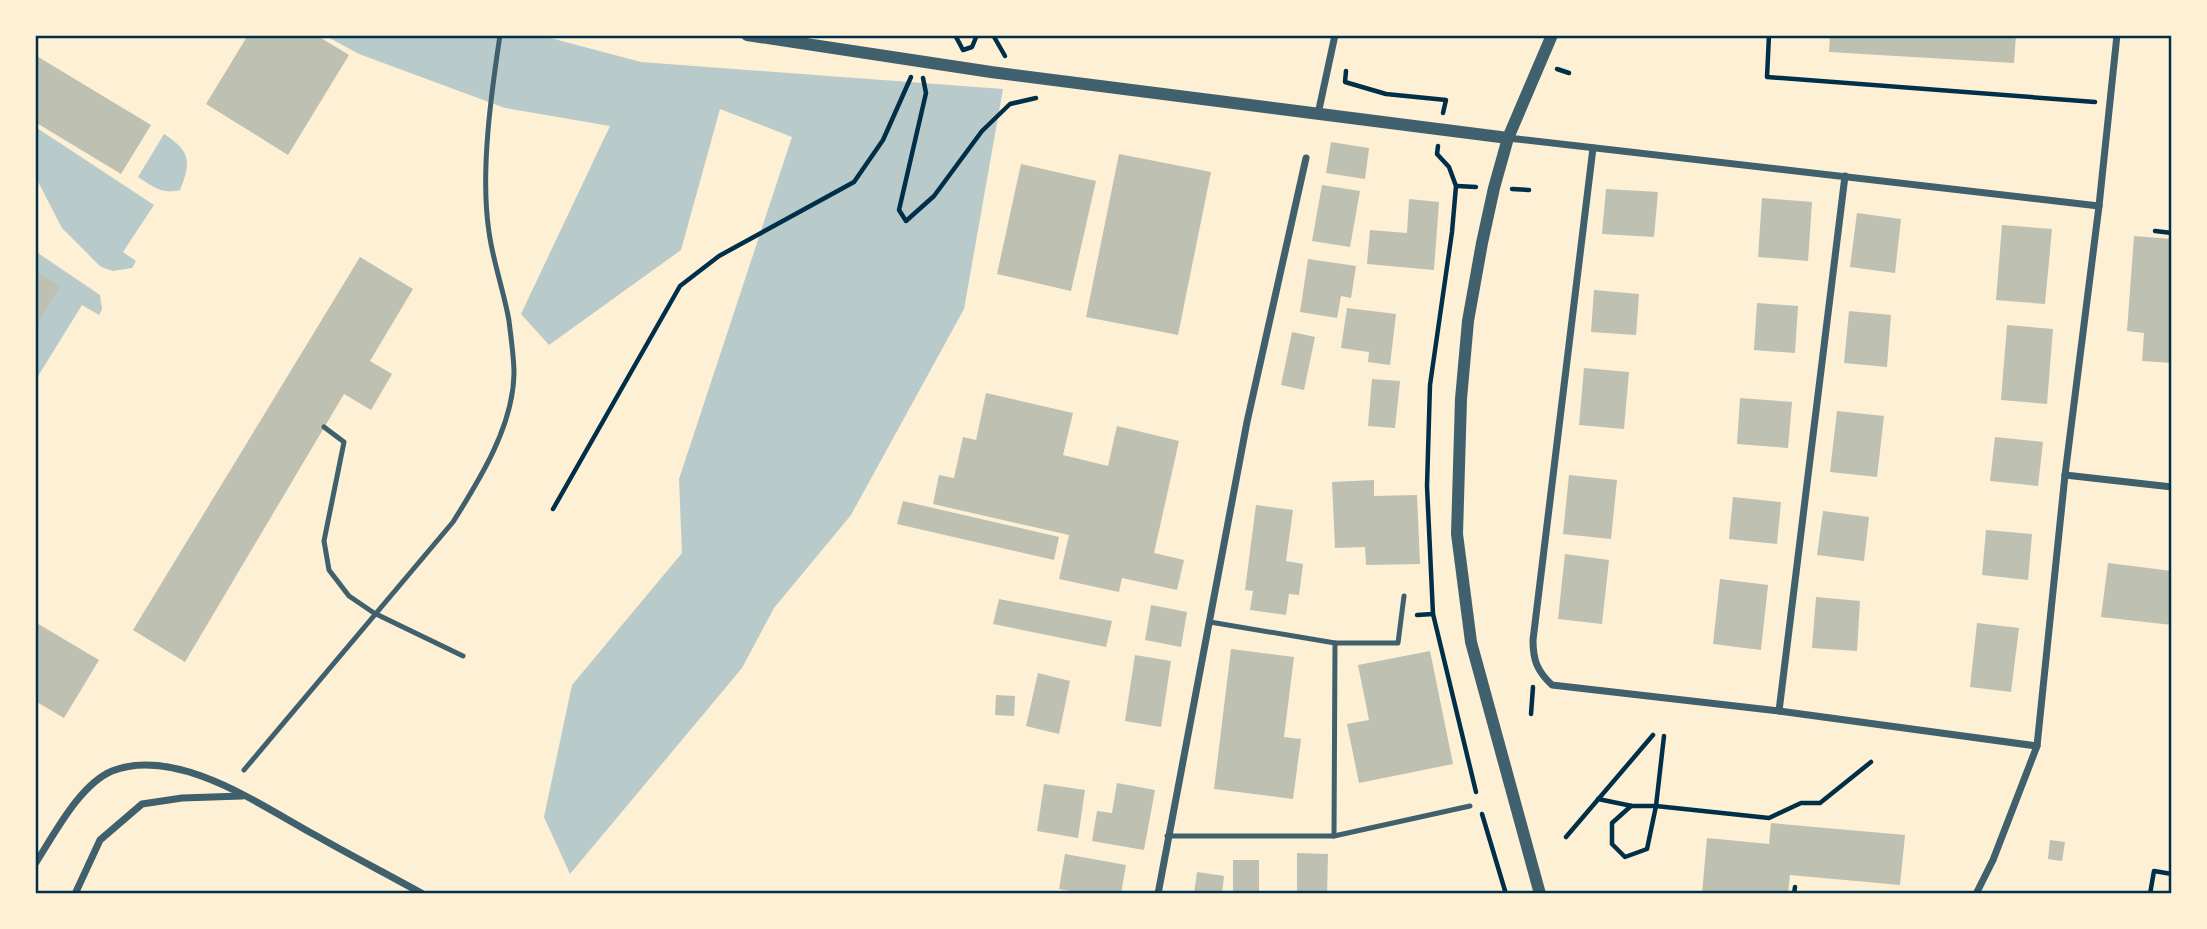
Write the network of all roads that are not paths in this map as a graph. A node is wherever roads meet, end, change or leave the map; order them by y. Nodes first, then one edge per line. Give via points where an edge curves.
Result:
1 (500, 35) edge
2 (747, 35) edge
3 (1335, 35) edge
4 (1552, 35) edge
5 (2117, 35) edge
6 (1318, 114) junction
7 (1508, 138) junction
8 (1593, 148) junction
9 (1306, 158) dead end
10 (1845, 176) junction
11 (2099, 206) junction
12 (324, 427) dead end
13 (2065, 475) junction
14 (2172, 487) edge
15 (1404, 596) dead end
16 (374, 613) junction
17 (1210, 622) junction
18 (1335, 643) junction
19 (463, 656) dead end
20 (1779, 710) junction
21 (2037, 747) junction
22 (244, 770) dead end
23 (246, 796) junction
24 (1470, 806) dead end
25 (1167, 836) junction
26 (1334, 836) junction
27 (35, 864) edge
28 (75, 894) edge
29 (423, 894) edge
30 (1158, 894) edge
31 (1540, 894) edge
32 (1976, 894) edge

1 - 16 lane via 491,93 486,195 489,233 509,320 514,375 506,416 473,490 453,522
2 - 6 street
3 - 6 street
4 - 7 street
5 - 11 street
6 - 7 street
7 - 8 street
7 - 31 street via 1468,321 1457,534 1471,642
8 - 10 street
8 - 20 street via 1533,657 1540,674 1552,685
9 - 17 street via 1247,422
10 - 11 street
10 - 20 street
11 - 13 street
12 - 16 lane via 344,442 324,541 329,570 349,596
13 - 14 street
13 - 21 street
15 - 18 lane via 1398,643
16 - 19 lane
16 - 22 lane
17 - 18 lane
17 - 25 street
18 - 26 lane
20 - 21 street
21 - 32 street
23 - 27 street via 194,773 153,764 112,771 80,794
23 - 28 street via 142,804 100,840
23 - 29 street
24 - 26 lane
25 - 26 lane
25 - 30 street

